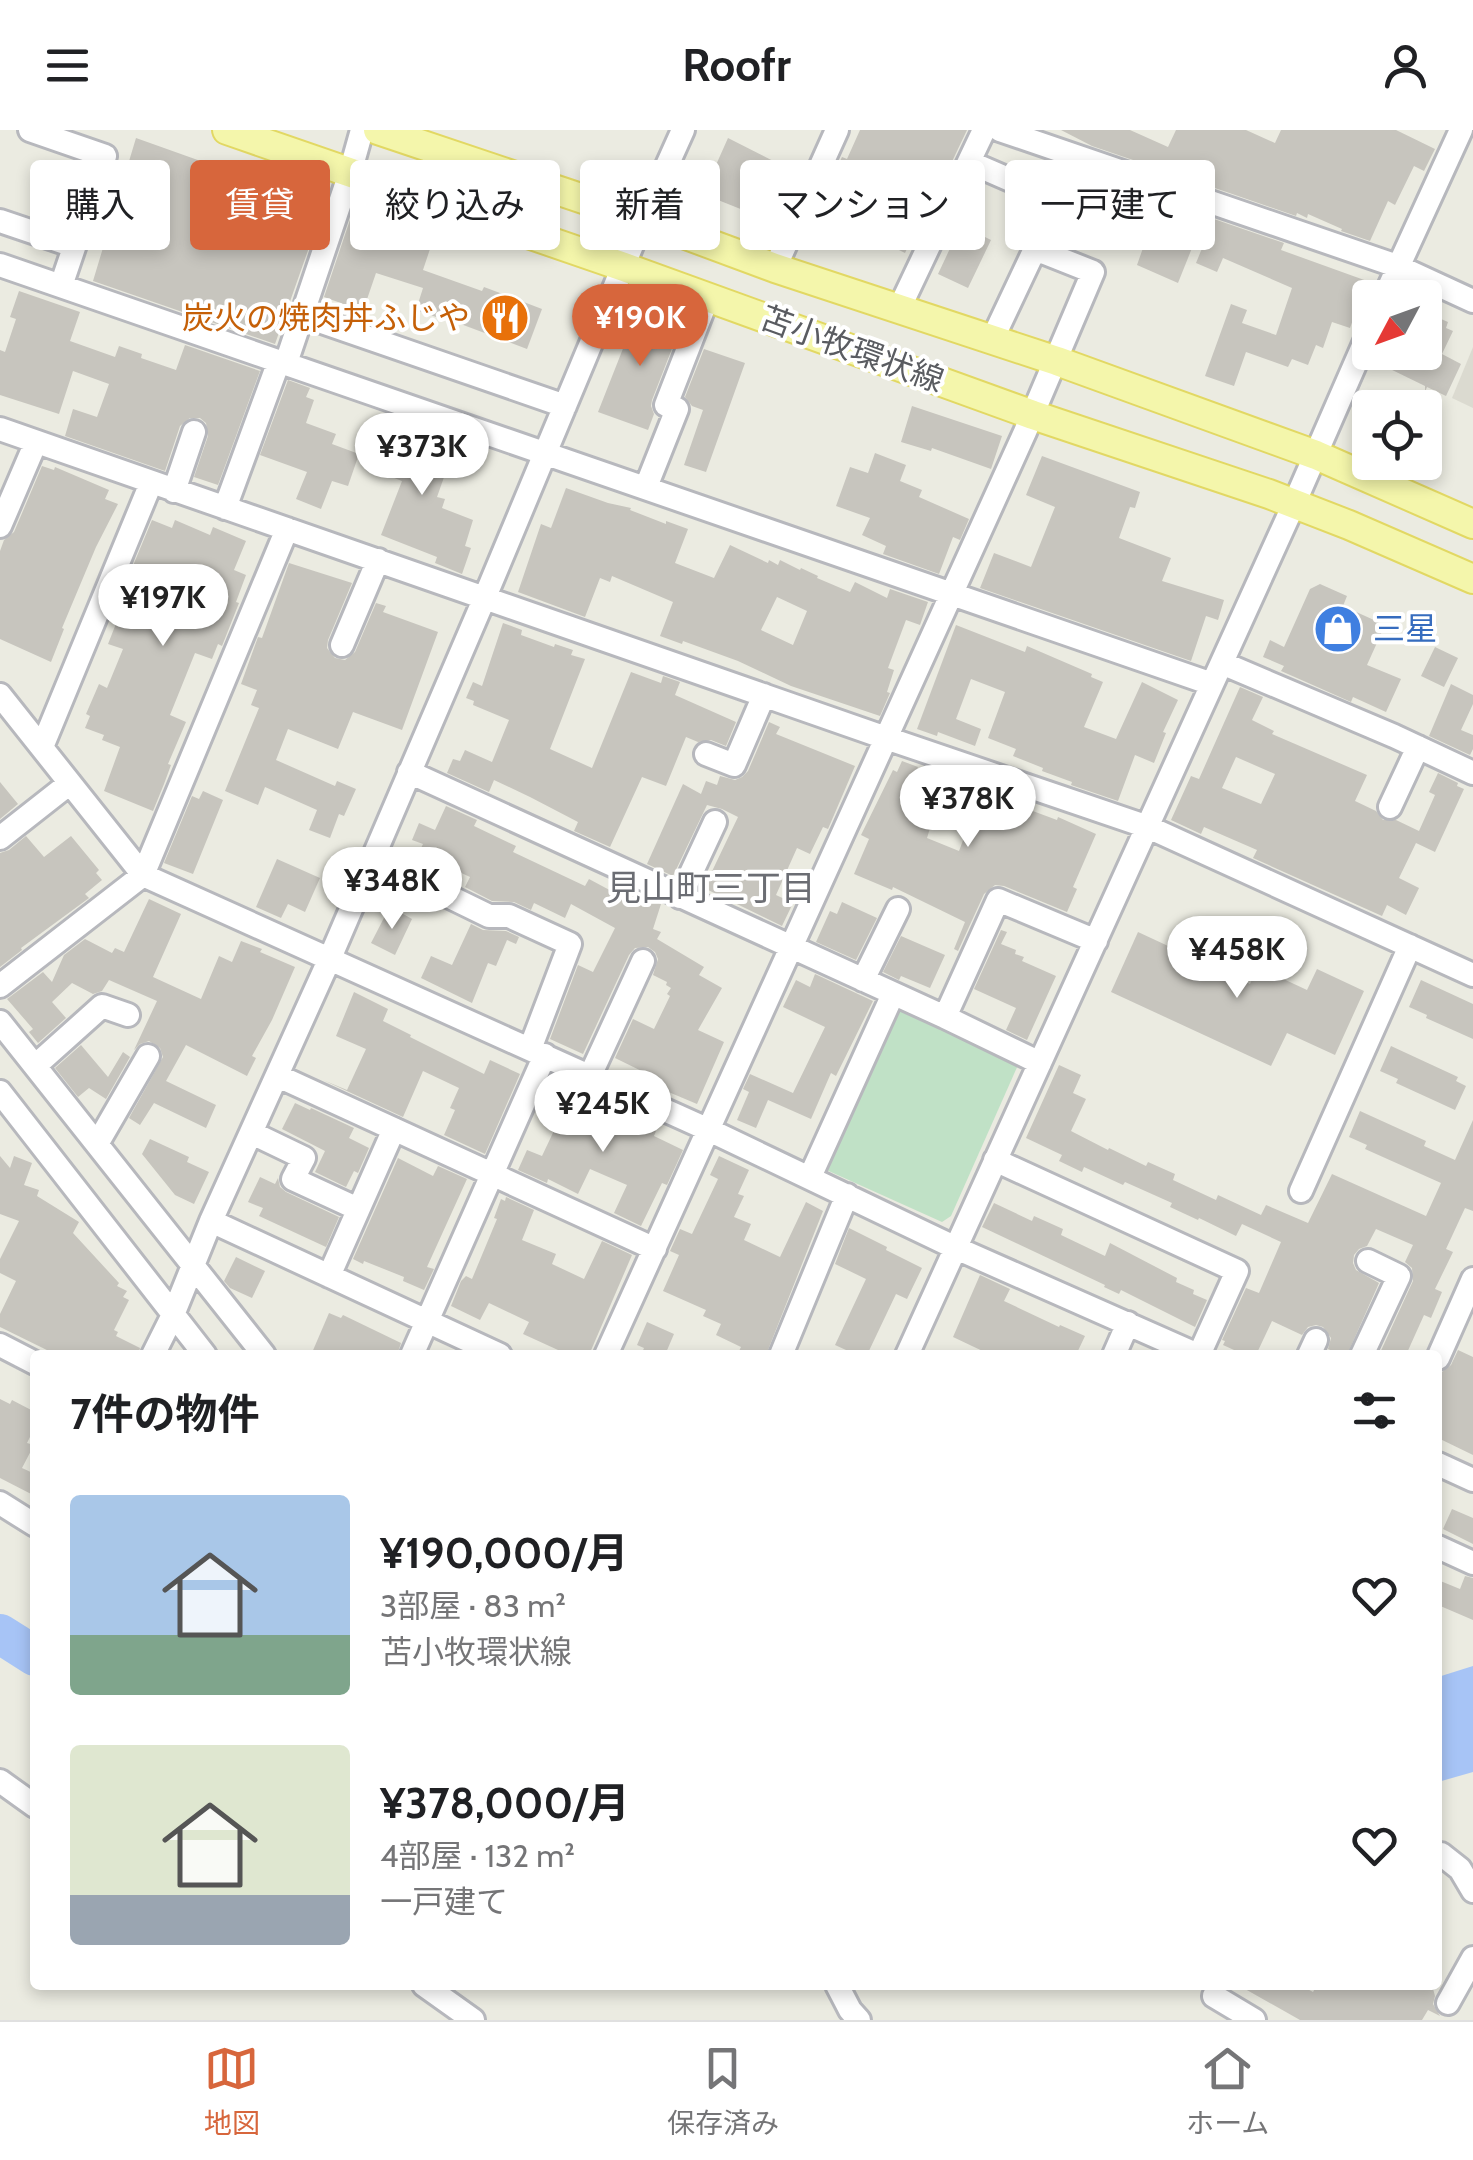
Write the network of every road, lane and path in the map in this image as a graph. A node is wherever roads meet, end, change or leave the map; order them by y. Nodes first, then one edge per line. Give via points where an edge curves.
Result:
1 (30, 130) edge
2 (228, 130) edge
3 (362, 130) edge
4 (378, 130) edge
5 (683, 130) edge
6 (837, 130) edge
7 (984, 130) edge
8 (1000, 130) edge
9 (1460, 130) edge
10 (82, 138) edge
11 (104, 160) edge
12 (354, 160) edge
13 (670, 160) edge
14 (970, 160) edge
15 (350, 173) joint
16 (580, 198) edge
17 (0, 221) edge
18 (30, 231) edge
19 (560, 245) edge
20 (720, 248) edge
21 (73, 250) edge
22 (631, 250) edge
23 (926, 250) edge
24 (1035, 250) edge
25 (1038, 250) edge
26 (0, 264) edge
27 (1398, 266) junction
28 (624, 267) junction
29 (775, 268) junction
30 (1392, 280) edge
31 (61, 286) junction
32 (708, 297) junction
33 (1473, 301) edge
34 (898, 309) junction
35 (302, 315) junction
36 (992, 340) junction
37 (1057, 361) junction
38 (282, 362) junction
39 (1353, 370) edge
40 (565, 406) junction
41 (1033, 415) junction
42 (0, 429) edge
43 (194, 432) dead end
44 (36, 442) junction
45 (545, 452) junction
46 (1316, 455) junction
47 (151, 483) junction
48 (646, 487) junction
49 (174, 491) junction
50 (1294, 504) junction
51 (225, 508) junction
52 (1473, 524) edge
53 (0, 526) edge
54 (287, 529) junction
55 (378, 560) junction
56 (1473, 579) edge
57 (952, 593) junction
58 (486, 597) junction
59 (342, 646) dead end
60 (1217, 674) junction
61 (0, 695) edge
62 (764, 695) junction
63 (886, 738) junction
64 (42, 747) junction
65 (1418, 748) junction
66 (706, 754) dead end
67 (409, 772) junction
68 (1473, 774) edge
69 (70, 783) junction
70 (1390, 807) dead end
71 (715, 822) dead end
72 (1148, 827) junction
73 (0, 838) edge
74 (372, 859) junction
75 (143, 875) junction
76 (680, 897) junction
77 (898, 908) dead end
78 (1096, 941) junction
79 (1410, 946) junction
80 (791, 948) junction
81 (330, 958) junction
82 (643, 960) dead end
83 (1473, 974) edge
84 (863, 980) junction
85 (0, 986) edge
86 (894, 994) junction
87 (128, 1015) dead end
88 (944, 1016) junction
89 (0, 1022) edge
90 (537, 1052) junction
91 (148, 1056) dead end
92 (1040, 1063) junction
93 (35, 1066) junction
94 (278, 1076) junction
95 (590, 1076) junction
96 (0, 1092) edge
97 (394, 1130) junction
98 (709, 1130) junction
99 (252, 1133) junction
100 (97, 1144) junction
101 (995, 1160) junction
102 (494, 1175) junction
103 (810, 1178) junction
104 (1301, 1191) dead end
105 (848, 1196) junction
106 (358, 1209) junction
107 (211, 1220) junction
108 (956, 1248) junction
109 (656, 1249) junction
110 (1368, 1261) dead end
111 (192, 1264) junction
112 (329, 1276) junction
113 (1473, 1279) edge
114 (173, 1315) junction
115 (1464, 1320) edge
116 (427, 1322) junction
117 (1128, 1324) junction
118 (0, 1345) edge
119 (156, 1350) edge
120 (201, 1350) edge
121 (260, 1350) edge
122 (414, 1350) edge
123 (489, 1350) edge
124 (608, 1350) edge
125 (783, 1350) edge
126 (910, 1350) edge
127 (1116, 1350) edge
128 (1188, 1350) edge
129 (1201, 1350) edge
130 (1364, 1350) edge
131 (1442, 1352) edge
132 (30, 1360) edge
133 (1442, 1466) edge
134 (1473, 1480) edge
135 (0, 1502) edge
136 (30, 1522) edge
137 (1442, 1549) edge
138 (1473, 1563) edge
139 (0, 1782) edge
140 (30, 1803) edge
141 (1442, 1854) edge
142 (1473, 1890) edge
143 (1473, 1958) edge
144 (431, 1990) edge
145 (840, 1990) edge
146 (1217, 1991) edge
147 (1442, 2013) edge
148 (473, 2020) edge
149 (859, 2020) edge
150 (1204, 2020) edge
151 (1254, 2020) edge

1 - 10 street
2 - 15 main road, 苫小牧環状線
3 - 12 street
4 - 16 main road, 苫小牧環状線
5 - 13 street
6 - 29 street
7 - 14 street
8 - 27 street
9 - 27 street
10 - 11 street
15 - 35 street
17 - 18 street
19 - 28 main road, 苫小牧環状線
20 - 29 main road, 苫小牧環状線
21 - 31 street
22 - 28 street
23 - 34 street
24 - 36 street
25 - 37 street via 1093,272
26 - 31 street
27 - 30 street
27 - 33 street
28 - 32 main road, 苫小牧環状線
28 - 40 street
29 - 34 main road, 苫小牧環状線
31 - 38 street
32 - 41 main road, 苫小牧環状線
32 - 48 street via 666,406 676,410
34 - 36 main road, 苫小牧環状線
35 - 38 street
35 - 40 street
36 - 37 main road, 苫小牧環状線
37 - 41 street
37 - 46 main road, 苫小牧環状線
38 - 45 street
38 - 51 street
39 - 46 street
40 - 45 street
41 - 50 main road, 苫小牧環状線
41 - 57 street
42 - 44 street
43 - 49 street
44 - 47 street
44 - 53 street
45 - 48 street
45 - 58 street
46 - 50 street
46 - 52 main road, 苫小牧環状線
47 - 49 street
47 - 64 street
48 - 57 street
49 - 51 street
50 - 56 main road, 苫小牧環状線
50 - 60 street
51 - 54 street
54 - 55 street
54 - 75 street
55 - 58 street
55 - 59 street
57 - 60 street
57 - 63 street
58 - 62 street
58 - 67 street
60 - 65 street
60 - 72 street
61 - 64 street
62 - 63 street
62 - 66 street via 734,765
63 - 72 street
63 - 80 street
64 - 69 street
65 - 68 street
65 - 70 street
67 - 74 street
67 - 76 street
69 - 73 street
69 - 75 street
71 - 76 street
72 - 78 street
72 - 79 street
74 - 81 street
74 - 90 street via 489,916 509,916 570,944
75 - 81 street
75 - 85 street
76 - 80 street
77 - 84 street
78 - 88 street via 998,900
78 - 92 street
79 - 83 street
79 - 104 street
80 - 84 street
80 - 98 street
81 - 90 street
81 - 94 street
82 - 95 street
84 - 86 street
86 - 88 street
86 - 103 street
87 - 93 street via 102,1006
88 - 92 street
89 - 93 street
90 - 95 street
90 - 102 street
91 - 100 street
92 - 101 street
93 - 100 street
94 - 97 street
94 - 99 street
95 - 98 street
96 - 114 street
97 - 102 street
97 - 106 street
98 - 103 street
98 - 109 street
99 - 106 street via 304,1158 294,1178
99 - 107 street
100 - 111 street
101 - 108 street
101 - 129 street via 1237,1271
102 - 109 street
102 - 116 street
103 - 105 street
105 - 108 street
105 - 125 street
106 - 112 street
107 - 111 street
107 - 112 street
108 - 117 street
108 - 126 street
109 - 124 street
110 - 130 street via 1400,1276
111 - 114 street
111 - 121 street
112 - 116 street
113 - 115 street
114 - 119 street
114 - 120 street
115 - 131 street
116 - 122 street
116 - 123 street
117 - 127 street
117 - 128 street
118 - 132 street
133 - 134 street
135 - 136 street
137 - 138 street
139 - 140 street
141 - 142 street
143 - 147 street
144 - 148 street
145 - 149 street
146 - 150 street
146 - 151 street

